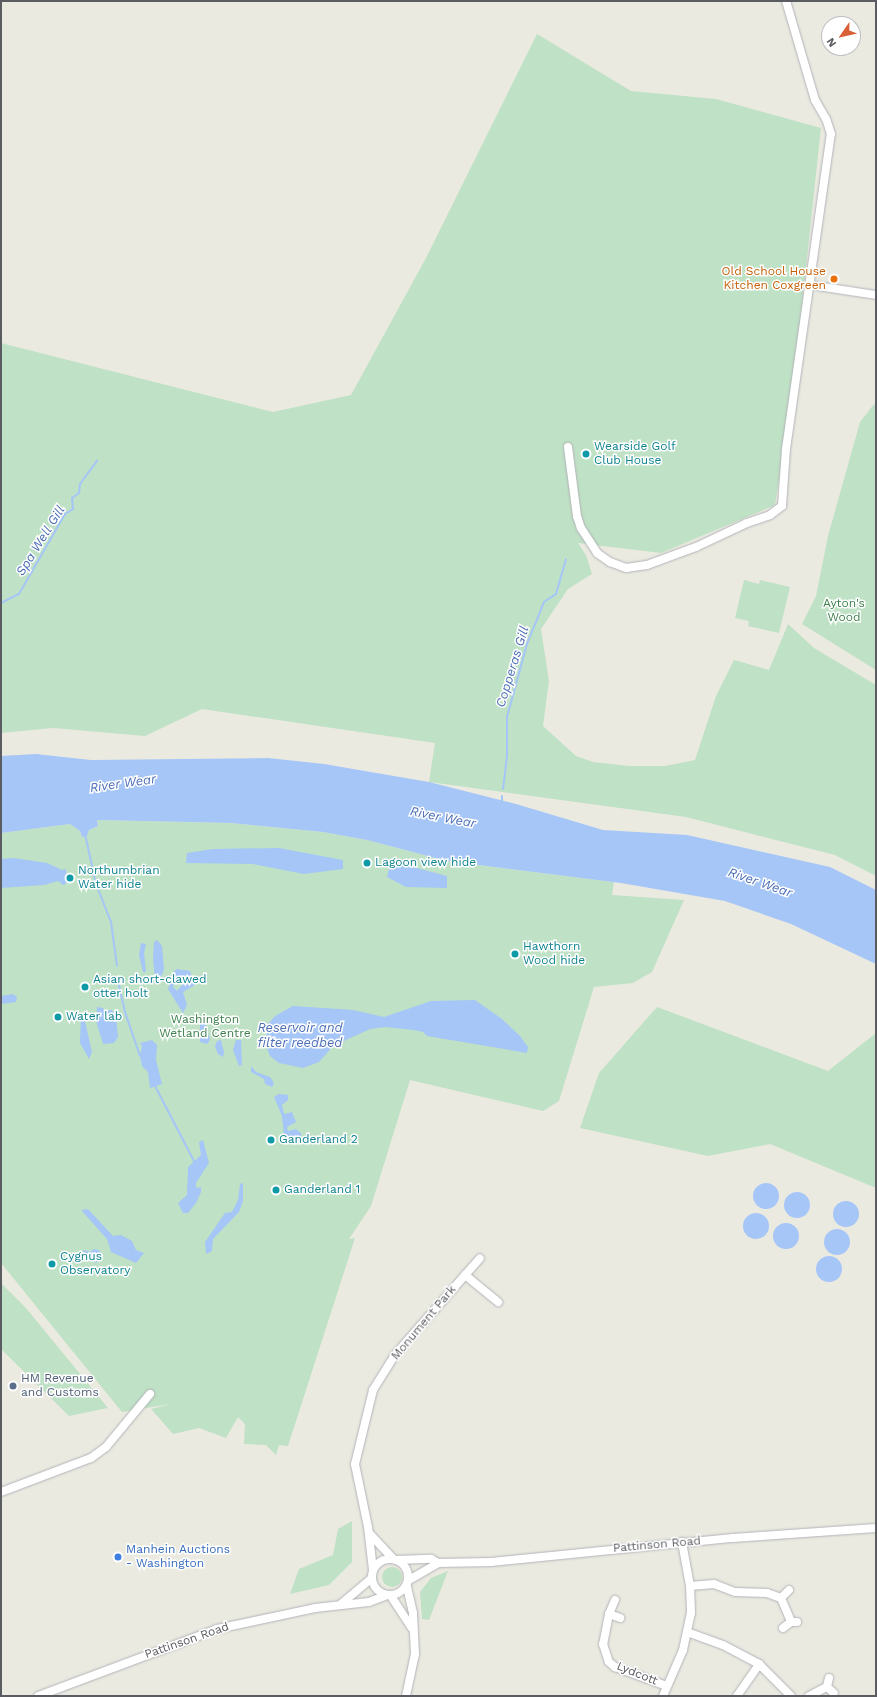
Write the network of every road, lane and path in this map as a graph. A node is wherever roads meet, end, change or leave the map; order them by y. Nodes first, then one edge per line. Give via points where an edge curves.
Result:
1 (786, 1) edge
2 (810, 285) junction
3 (876, 295) edge
4 (568, 447) dead end
5 (480, 1258) dead end
6 (465, 1275) junction
7 (498, 1302) dead end
8 (150, 1394) dead end
9 (1, 1492) edge
10 (876, 1528) edge
11 (369, 1533) junction
12 (682, 1542) junction
13 (395, 1559) junction
14 (438, 1563) junction
15 (372, 1574) junction
16 (408, 1583) junction
17 (690, 1586) junction
18 (788, 1590) dead end
19 (389, 1596) junction
20 (781, 1598) junction
21 (615, 1600) dead end
22 (341, 1604) junction
23 (610, 1614) junction
24 (620, 1618) dead end
25 (783, 1628) dead end
26 (414, 1631) junction
27 (687, 1632) junction
28 (759, 1664) junction
29 (829, 1678) dead end
30 (667, 1686) junction
31 (827, 1687) junction
32 (834, 1693) dead end
33 (38, 1696) edge
34 (406, 1696) edge
35 (663, 1696) edge
36 (737, 1696) edge
37 (791, 1696) edge
38 (809, 1696) edge

1 - 2 street via 815,100 831,134
2 - 3 street
2 - 4 street via 780,509 696,547 647,565 626,568 610,562 597,553 588,541 577,516
5 - 6 street, Monument Park
6 - 7 street, Monument Park
6 - 11 street, Monument Park via 394,1356 373,1390 355,1464
8 - 9 street via 125,1421 117,1436 91,1458
10 - 12 street, Pattinson Road
11 - 13 street
11 - 15 street, Monument Park
12 - 14 street, Pattinson Road via 491,1562
12 - 17 street
13 - 14 street, Pattinson Road via 431,1559
13 - 15 street via 381,1561
13 - 16 street via 406,1568
14 - 16 street, Pattinson Road
15 - 19 street via 376,1589
15 - 22 street, Pattinson Road
16 - 19 street via 400,1593
16 - 26 street
17 - 20 street via 714,1584 735,1592 767,1592
17 - 27 street via 691,1613
18 - 20 street
19 - 22 street, Pattinson Road via 370,1602
19 - 26 street
20 - 25 street via 794,1622
21 - 23 street, Lydcott
22 - 33 street, Pattinson Road via 217,1629
23 - 24 street
23 - 30 street, Lydcott via 603,1644 608,1662
26 - 34 street via 415,1654
27 - 28 street via 723,1645
27 - 30 street
28 - 36 street
28 - 37 street
29 - 31 street
30 - 35 street
31 - 32 street
31 - 38 street

